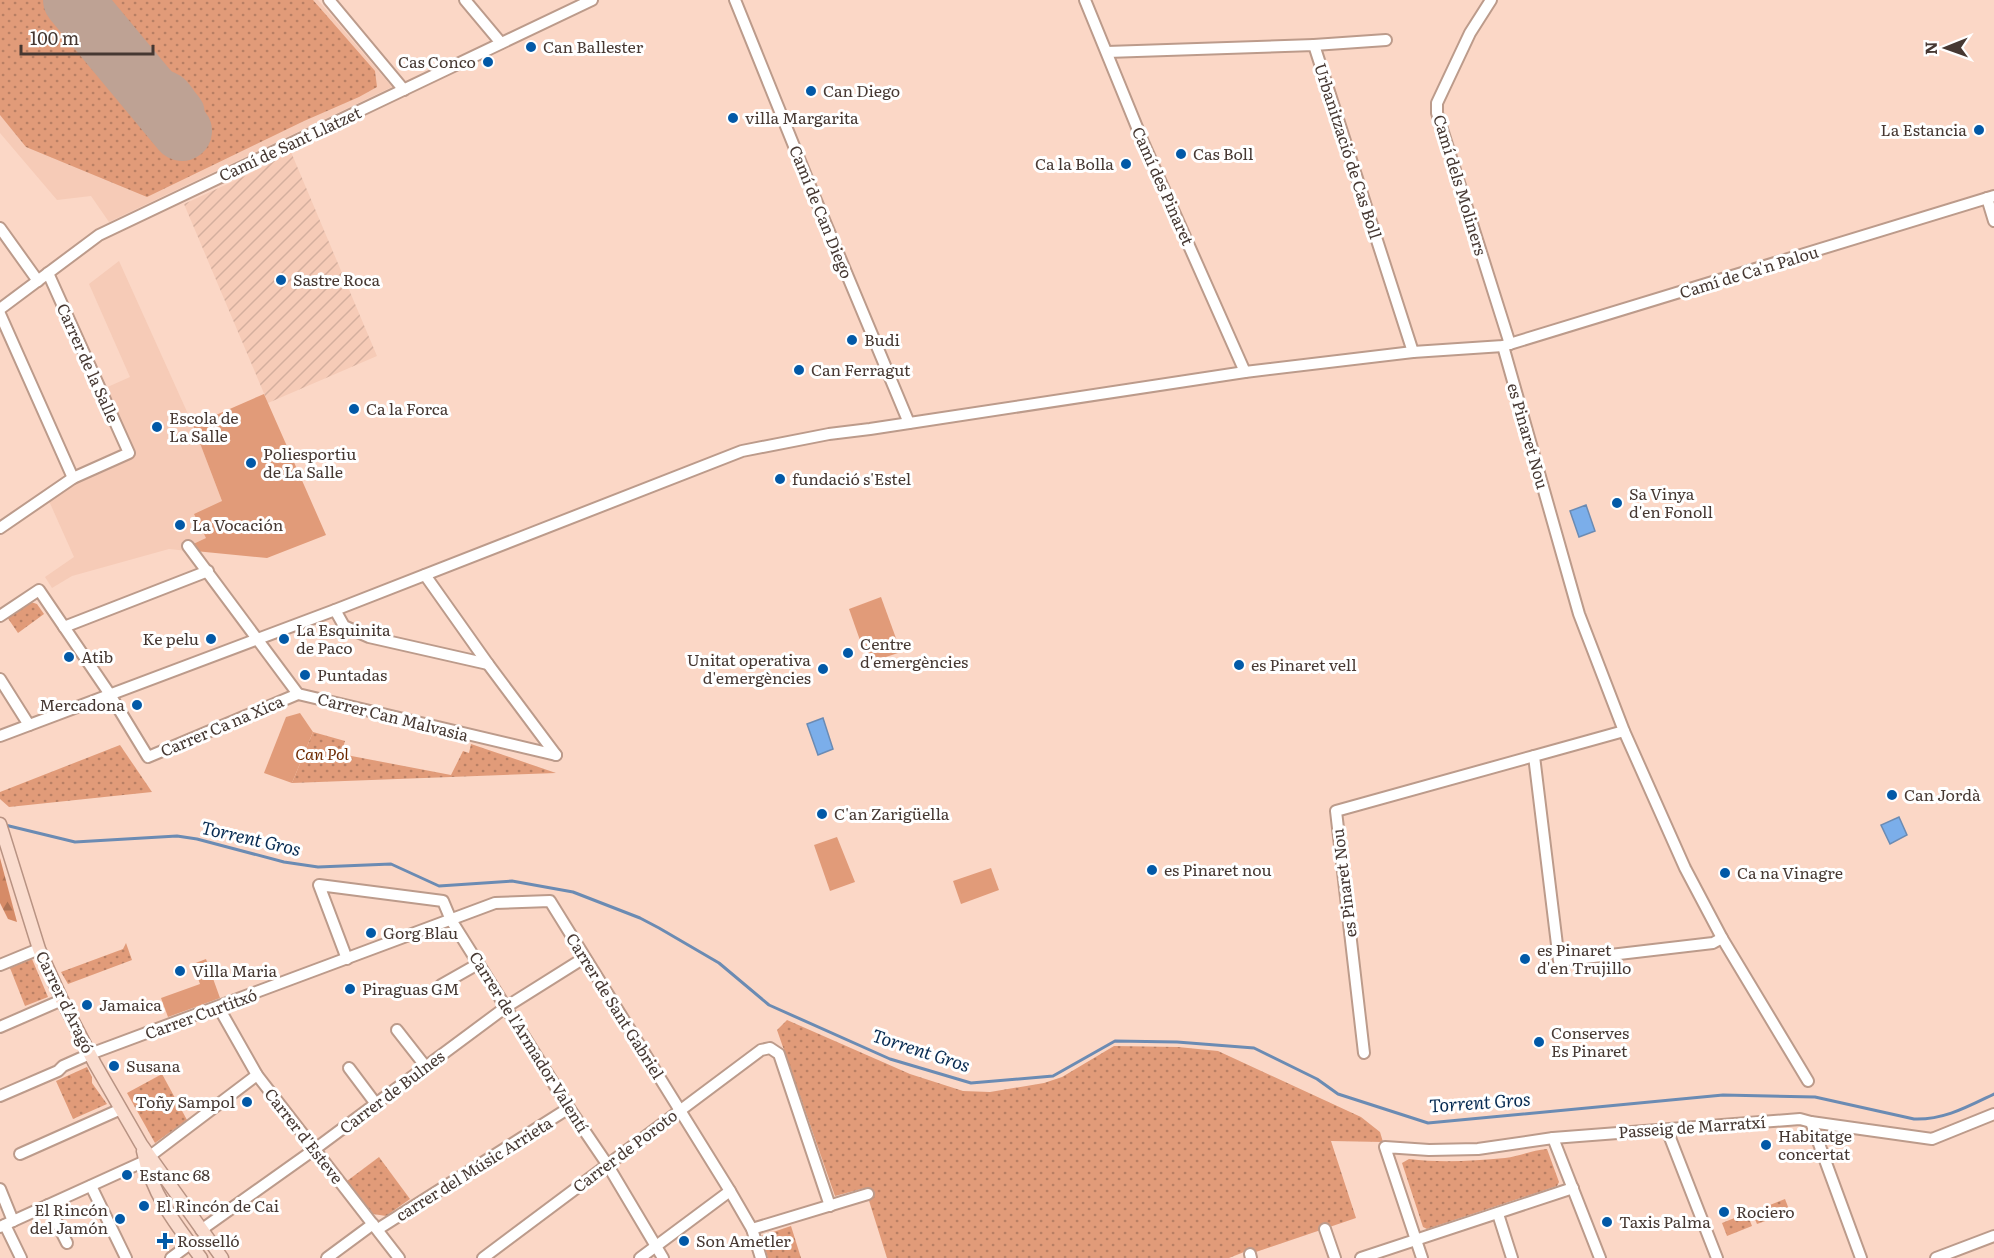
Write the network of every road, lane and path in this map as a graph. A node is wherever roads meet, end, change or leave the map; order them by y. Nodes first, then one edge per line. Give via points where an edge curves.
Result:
1 (329, 0) edge
2 (465, 0) edge
3 (592, 0) edge
4 (735, 0) edge
5 (1085, 0) edge
6 (1491, 0) edge
7 (1386, 40) dead end
8 (501, 43) junction
9 (1314, 45) junction
10 (1107, 52) junction
11 (404, 90) junction
12 (1990, 197) edge
13 (1994, 221) edge
14 (0, 228) edge
15 (48, 273) junction
16 (38, 281) junction
17 (0, 309) edge
18 (0, 314) edge
19 (1506, 345) junction
20 (1413, 352) junction
21 (1245, 372) junction
22 (909, 423) junction
23 (73, 478) junction
24 (0, 528) edge
25 (188, 546) dead end
26 (208, 572) junction
27 (425, 575) junction
28 (335, 610) junction
29 (0, 616) edge
30 (64, 627) junction
31 (258, 638) junction
32 (488, 664) junction
33 (0, 679) edge
34 (109, 693) junction
35 (298, 694) junction
36 (29, 725) junction
37 (1623, 731) junction
38 (0, 736) edge
39 (1534, 756) junction
40 (0, 824) edge
41 (550, 901) joint
42 (451, 920) junction
43 (1722, 938) junction
44 (39, 949) junction
45 (584, 958) junction
46 (347, 959) junction
47 (478, 963) junction
48 (0, 965) edge
49 (441, 985) dead end
50 (62, 1000) junction
51 (506, 1007) junction
52 (219, 1008) junction
53 (0, 1027) edge
54 (397, 1030) dead end
55 (1364, 1053) dead end
56 (90, 1054) junction
57 (426, 1067) junction
58 (349, 1068) dead end
59 (257, 1075) junction
60 (1808, 1082) dead end
61 (0, 1096) edge
62 (376, 1104) junction
63 (121, 1108) junction
64 (569, 1108) junction
65 (680, 1110) junction
66 (1994, 1114) edge
67 (1811, 1122) junction
68 (1667, 1130) junction
69 (1553, 1138) junction
70 (315, 1149) junction
71 (20, 1154) dead end
72 (147, 1159) junction
73 (607, 1164) junction
74 (91, 1185) junction
75 (1573, 1188) junction
76 (0, 1189) edge
77 (730, 1191) junction
78 (868, 1194) dead end
79 (48, 1205) junction
80 (830, 1206) junction
81 (1498, 1214) junction
82 (6, 1225) edge
83 (376, 1227) junction
84 (753, 1229) junction
85 (1325, 1229) dead end
86 (201, 1230) junction
87 (1994, 1236) edge
88 (1416, 1240) junction
89 (67, 1243) dead end
90 (656, 1246) junction
91 (195, 1251) edge
92 (21, 1258) edge
93 (126, 1258) edge
94 (171, 1258) edge
95 (222, 1258) edge
96 (327, 1258) edge
97 (399, 1258) edge
98 (483, 1258) edge
99 (640, 1258) edge
100 (663, 1258) edge
101 (761, 1258) edge
102 (1335, 1258) edge
103 (1361, 1258) edge
104 (1422, 1258) edge
105 (1512, 1258) edge
106 (1600, 1258) edge
107 (1717, 1258) edge
108 (1861, 1258) edge
109 (1936, 1258) edge

1 - 11 street
2 - 8 street
3 - 8 street, Camí de Sant Llatzet
4 - 22 street, Camí de Can Diego
5 - 10 street, Camí des Pinaret
6 - 19 street, Camí dels Moliners via 1470,33 1437,103 1437,113
7 - 9 street
8 - 11 street, Camí de Sant Llatzet
9 - 10 street, Urbanització de Cas Boll
9 - 20 street, Urbanització de Cas Boll
10 - 21 street, Camí des Pinaret
11 - 15 street, Camí de Sant Llatzet via 99,235
12 - 13 street
12 - 19 street, Camí de Ca'n Palou
14 - 16 street
15 - 16 street, Camí de Sant Llatzet
15 - 23 street, Carrer de la Salle via 129,453
16 - 17 street, Camí de Sant Llatzet
18 - 23 street
19 - 20 street, Camí de Ca'n Palou
19 - 37 street, es Pinaret Nou via 1579,614
20 - 21 street, Camí de Ca'n Palou
21 - 22 street, Camí de Ca'n Palou
22 - 27 street, Camí de Ca'n Palou via 742,451
23 - 24 street
25 - 26 street, Carrer Can Malvasia
26 - 30 street
26 - 31 street, Carrer Can Malvasia
27 - 28 street, Camí de Ca'n Palou
27 - 32 street
28 - 31 street, Camí de Ca'n Palou
28 - 32 street via 344,627 369,637
29 - 30 street via 39,590
30 - 34 street
31 - 34 street, Camí de Ca'n Palou
31 - 35 street, Carrer Can Malvasia
32 - 35 street, Carrer Can Malvasia via 556,755
33 - 36 street
34 - 35 street, Carrer Ca na Xica via 148,757
34 - 36 street, Camí de Ca'n Palou
36 - 38 street, Camí de Ca'n Palou
37 - 39 street, es Pinaret Nou
37 - 43 street, es Pinaret Nou via 1685,868
39 - 43 street via 1559,962 1713,943
39 - 55 street, es Pinaret Nou via 1336,811
40 - 44 main road, Carrer d'Aragó
41 - 42 street, Carrer Curtitxó via 495,903
41 - 45 street, Carrer de Sant Gabriel
42 - 46 street, Carrer Curtitxó
42 - 46 street, Carrer de l'Armador Valentí via 443,901 319,885
42 - 47 street, Carrer de l'Armador Valentí
43 - 60 street, es Pinaret Nou
44 - 48 street
44 - 50 main road, Carrer d'Aragó
45 - 51 street, Carrer de Bulnes
45 - 65 street, Carrer de Sant Gabriel
46 - 52 street, Carrer Curtitxó
47 - 49 street
47 - 51 street, Carrer de l'Armador Valentí
50 - 53 street
50 - 56 main road, Carrer d'Aragó
51 - 57 street, Carrer de Bulnes
51 - 64 street, Carrer de l'Armador Valentí
52 - 56 street, Carrer Curtitxó
52 - 59 street, Carrer d'Esteve
54 - 57 street
56 - 61 street, Carrer Curtitxó
56 - 63 main road, Carrer d'Aragó
57 - 62 street, Carrer de Bulnes
58 - 62 street
59 - 70 street, Carrer d'Esteve
59 - 72 street
62 - 70 street, Carrer de Bulnes
63 - 71 street
63 - 72 main road, Carrer d'Aragó
64 - 73 street, Carrer de l'Armador Valentí
64 - 83 street, carrer del Músic Arrieta
65 - 73 street, Carrer de Poroto
65 - 77 street, Carrer de Sant Gabriel
65 - 80 street, Carrer de Poroto via 761,1050 770,1048 779,1054
66 - 67 street, Passeig de Marratxí via 1932,1139
67 - 68 street, Passeig de Marratxí via 1800,1119
67 - 108 street
68 - 69 street, Passeig de Marratxí
68 - 107 street
69 - 75 street
69 - 88 street, Passeig de Marratxí via 1478,1149 1385,1147
70 - 83 street, Carrer d'Esteve
70 - 86 street, Carrer de Bulnes
72 - 74 street
72 - 86 main road, Carrer d'Aragó
72 - 91 main road, Carrer d'Aragó via 161,1202
73 - 90 street, Carrer de l'Armador Valentí
73 - 98 street, Carrer de Poroto
74 - 79 street
74 - 93 street
75 - 81 street
75 - 106 street
76 - 82 street
77 - 84 street, Carrer de Sant Gabriel
77 - 90 street
78 - 80 street
79 - 82 street
79 - 89 street
80 - 84 street
81 - 88 street
81 - 105 street
82 - 92 street
83 - 96 street, carrer del Músic Arrieta
83 - 97 street, Carrer d'Esteve
84 - 101 street, Carrer de Sant Gabriel
85 - 102 street
86 - 91 main road
86 - 95 main road, Carrer d'Aragó
87 - 109 street
88 - 103 street
88 - 104 street
90 - 99 street
90 - 100 street, Carrer de l'Armador Valentí
91 - 94 street

